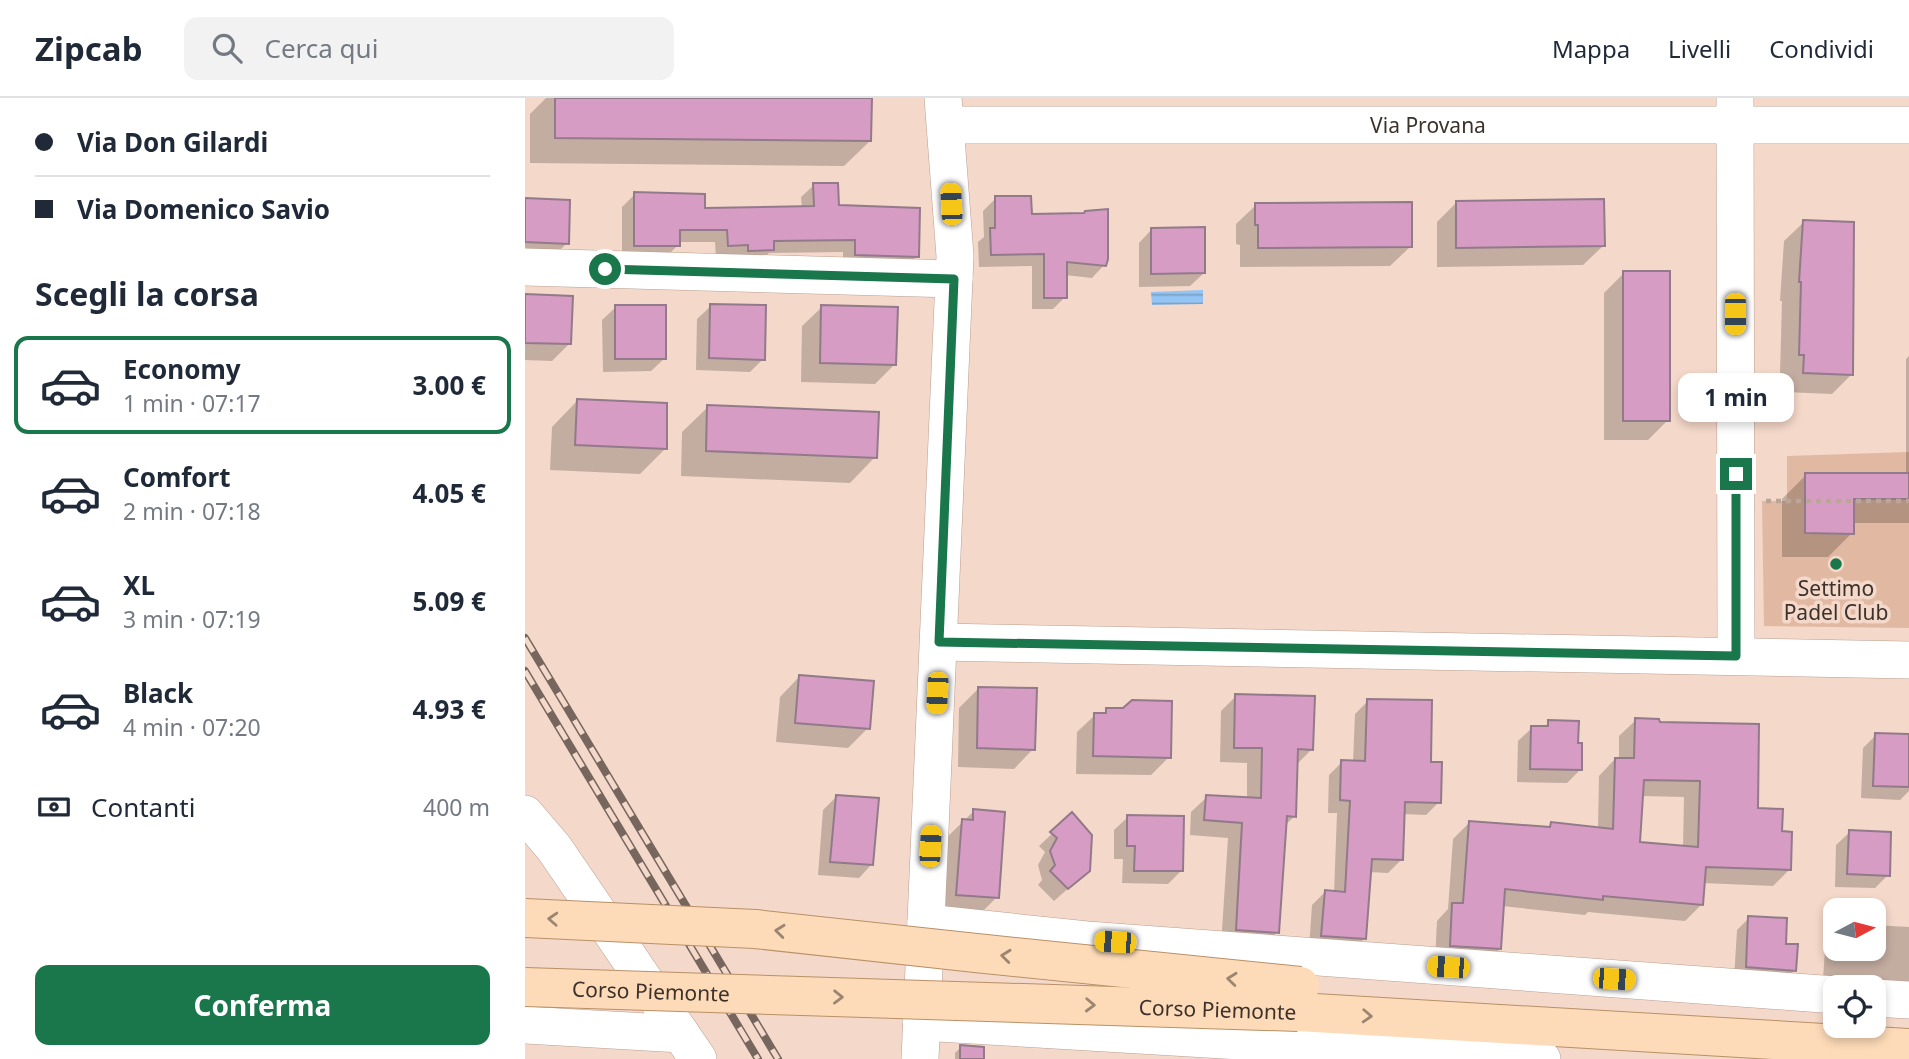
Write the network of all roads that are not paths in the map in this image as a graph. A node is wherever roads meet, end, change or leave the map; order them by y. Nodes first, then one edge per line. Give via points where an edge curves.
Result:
1 (945, 111) edge
2 (1735, 112) edge
3 (1909, 125) edge
4 (525, 267) edge
5 (954, 279) junction
6 (939, 642) junction
7 (1736, 656) junction
8 (1909, 660) edge
9 (525, 814) edge
10 (525, 918) edge
11 (926, 923) junction
12 (525, 987) edge
13 (1823, 994) edge
14 (1299, 999) junction
15 (1886, 999) edge
16 (1909, 1000) edge
17 (921, 1022) junction
18 (1823, 1022) edge
19 (525, 1025) edge
20 (1886, 1026) edge
21 (1909, 1028) edge
22 (690, 1046) edge
23 (1909, 1048) edge
24 (919, 1059) edge
25 (1542, 1059) edge

1 - 2 street, Via Provana
1 - 5 street
2 - 3 street, Via Provana
2 - 7 street
4 - 5 street
5 - 6 street
6 - 7 street
6 - 11 street
7 - 8 street
9 - 22 street via 554,848
14 -> 10 main road, Corso Piemonte, bridge via 962,952 755,929
11 - 13 street via 1087,940
11 - 17 street
12 -> 14 main road, Corso Piemonte, bridge
14 - 18 main road, Corso Piemonte
14 -> 23 main road, Corso Piemonte
15 - 16 street
17 - 24 street
17 - 25 street
19 - 22 street
20 - 21 main road

